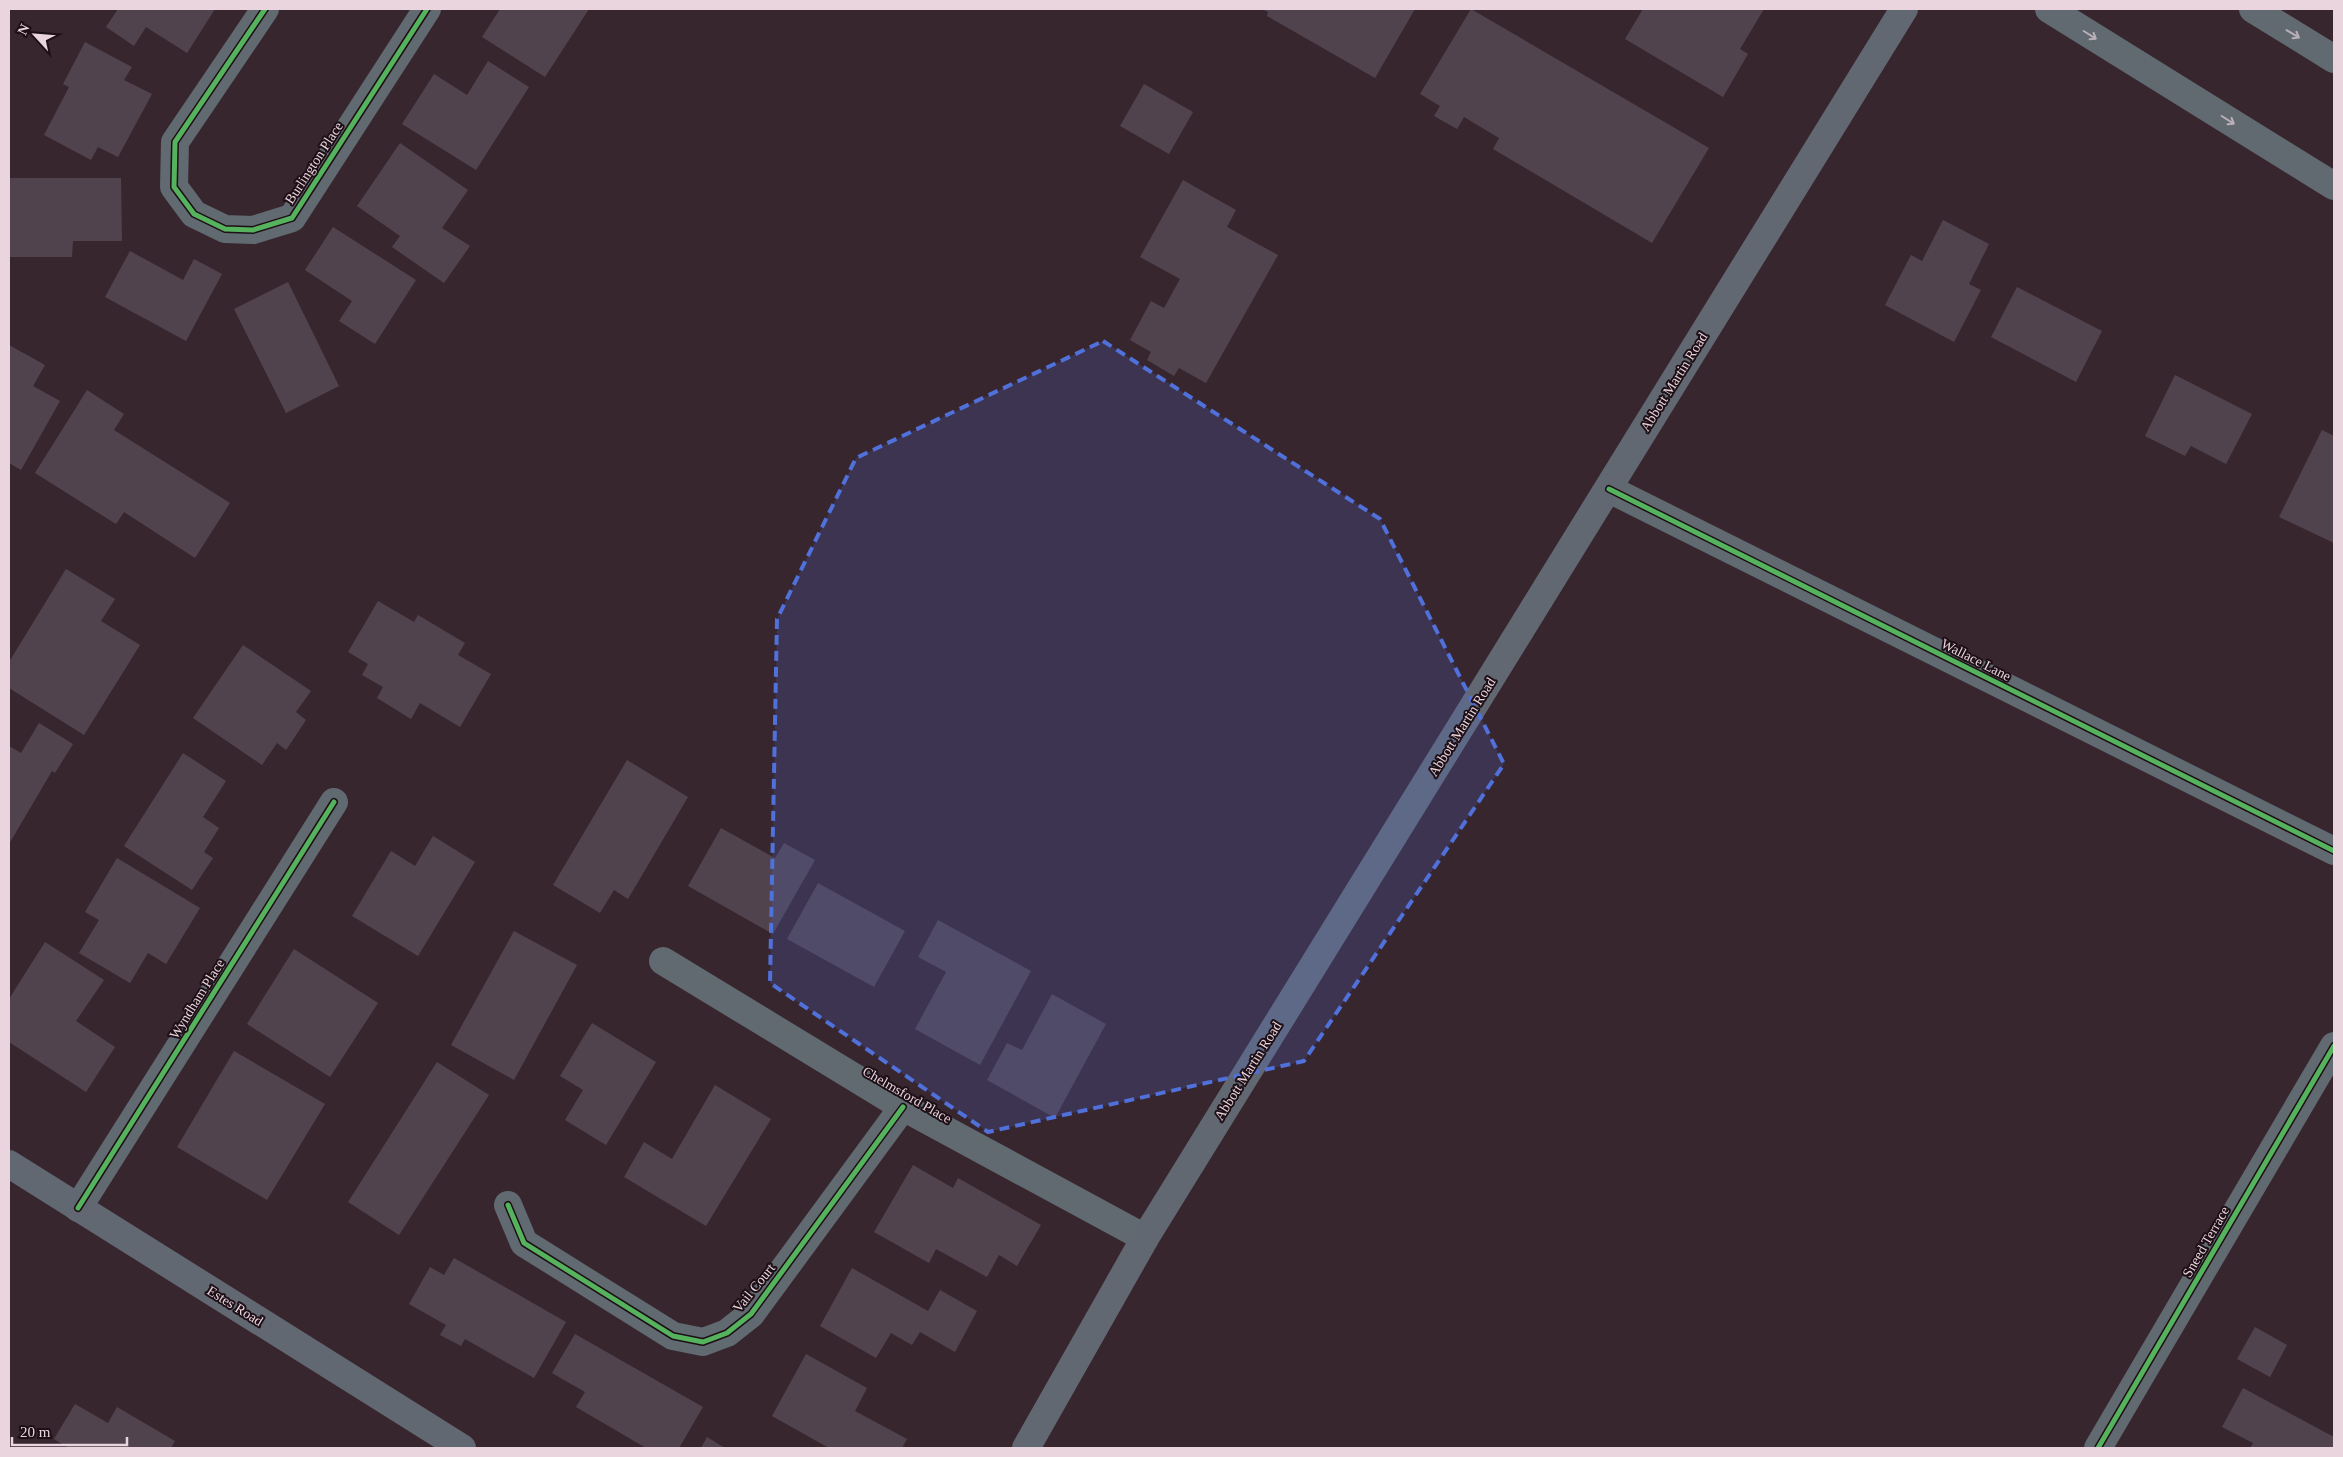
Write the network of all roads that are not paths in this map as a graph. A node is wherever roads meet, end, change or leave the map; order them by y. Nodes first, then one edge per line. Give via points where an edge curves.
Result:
1 (265, 9) edge
2 (427, 9) edge
3 (1904, 9) edge
4 (2049, 9) edge
5 (2253, 9) edge
6 (2334, 59) edge
7 (2334, 186) edge
8 (1609, 489) junction
9 (334, 802) dead end
10 (2334, 851) edge
11 (663, 961) dead end
12 (2334, 1046) edge
13 (903, 1107) junction
14 (9, 1164) edge
15 (508, 1205) dead end
16 (78, 1208) junction
17 (1145, 1238) junction
18 (462, 1448) edge
19 (1026, 1448) edge
20 (2098, 1448) edge

1 - 2 street, Burlington Place via 175,142 174,187 194,214 226,228 253,230 292,218
3 - 8 main road, Abbott Martin Road
4 -> 7 street
5 -> 6 street
8 - 10 street, Wallace Lane
8 - 17 main road, Abbott Martin Road
9 - 16 street, Wyndham Place
11 - 13 street, Chelmsford Place
12 - 20 street, Sneed Terrace
13 - 15 street, Vail Court via 751,1314 727,1333 703,1342 673,1336 524,1243
13 - 17 street, Chelmsford Place
14 - 16 main road, Estes Road
16 - 18 main road, Estes Road
17 - 19 main road, Abbott Martin Road

